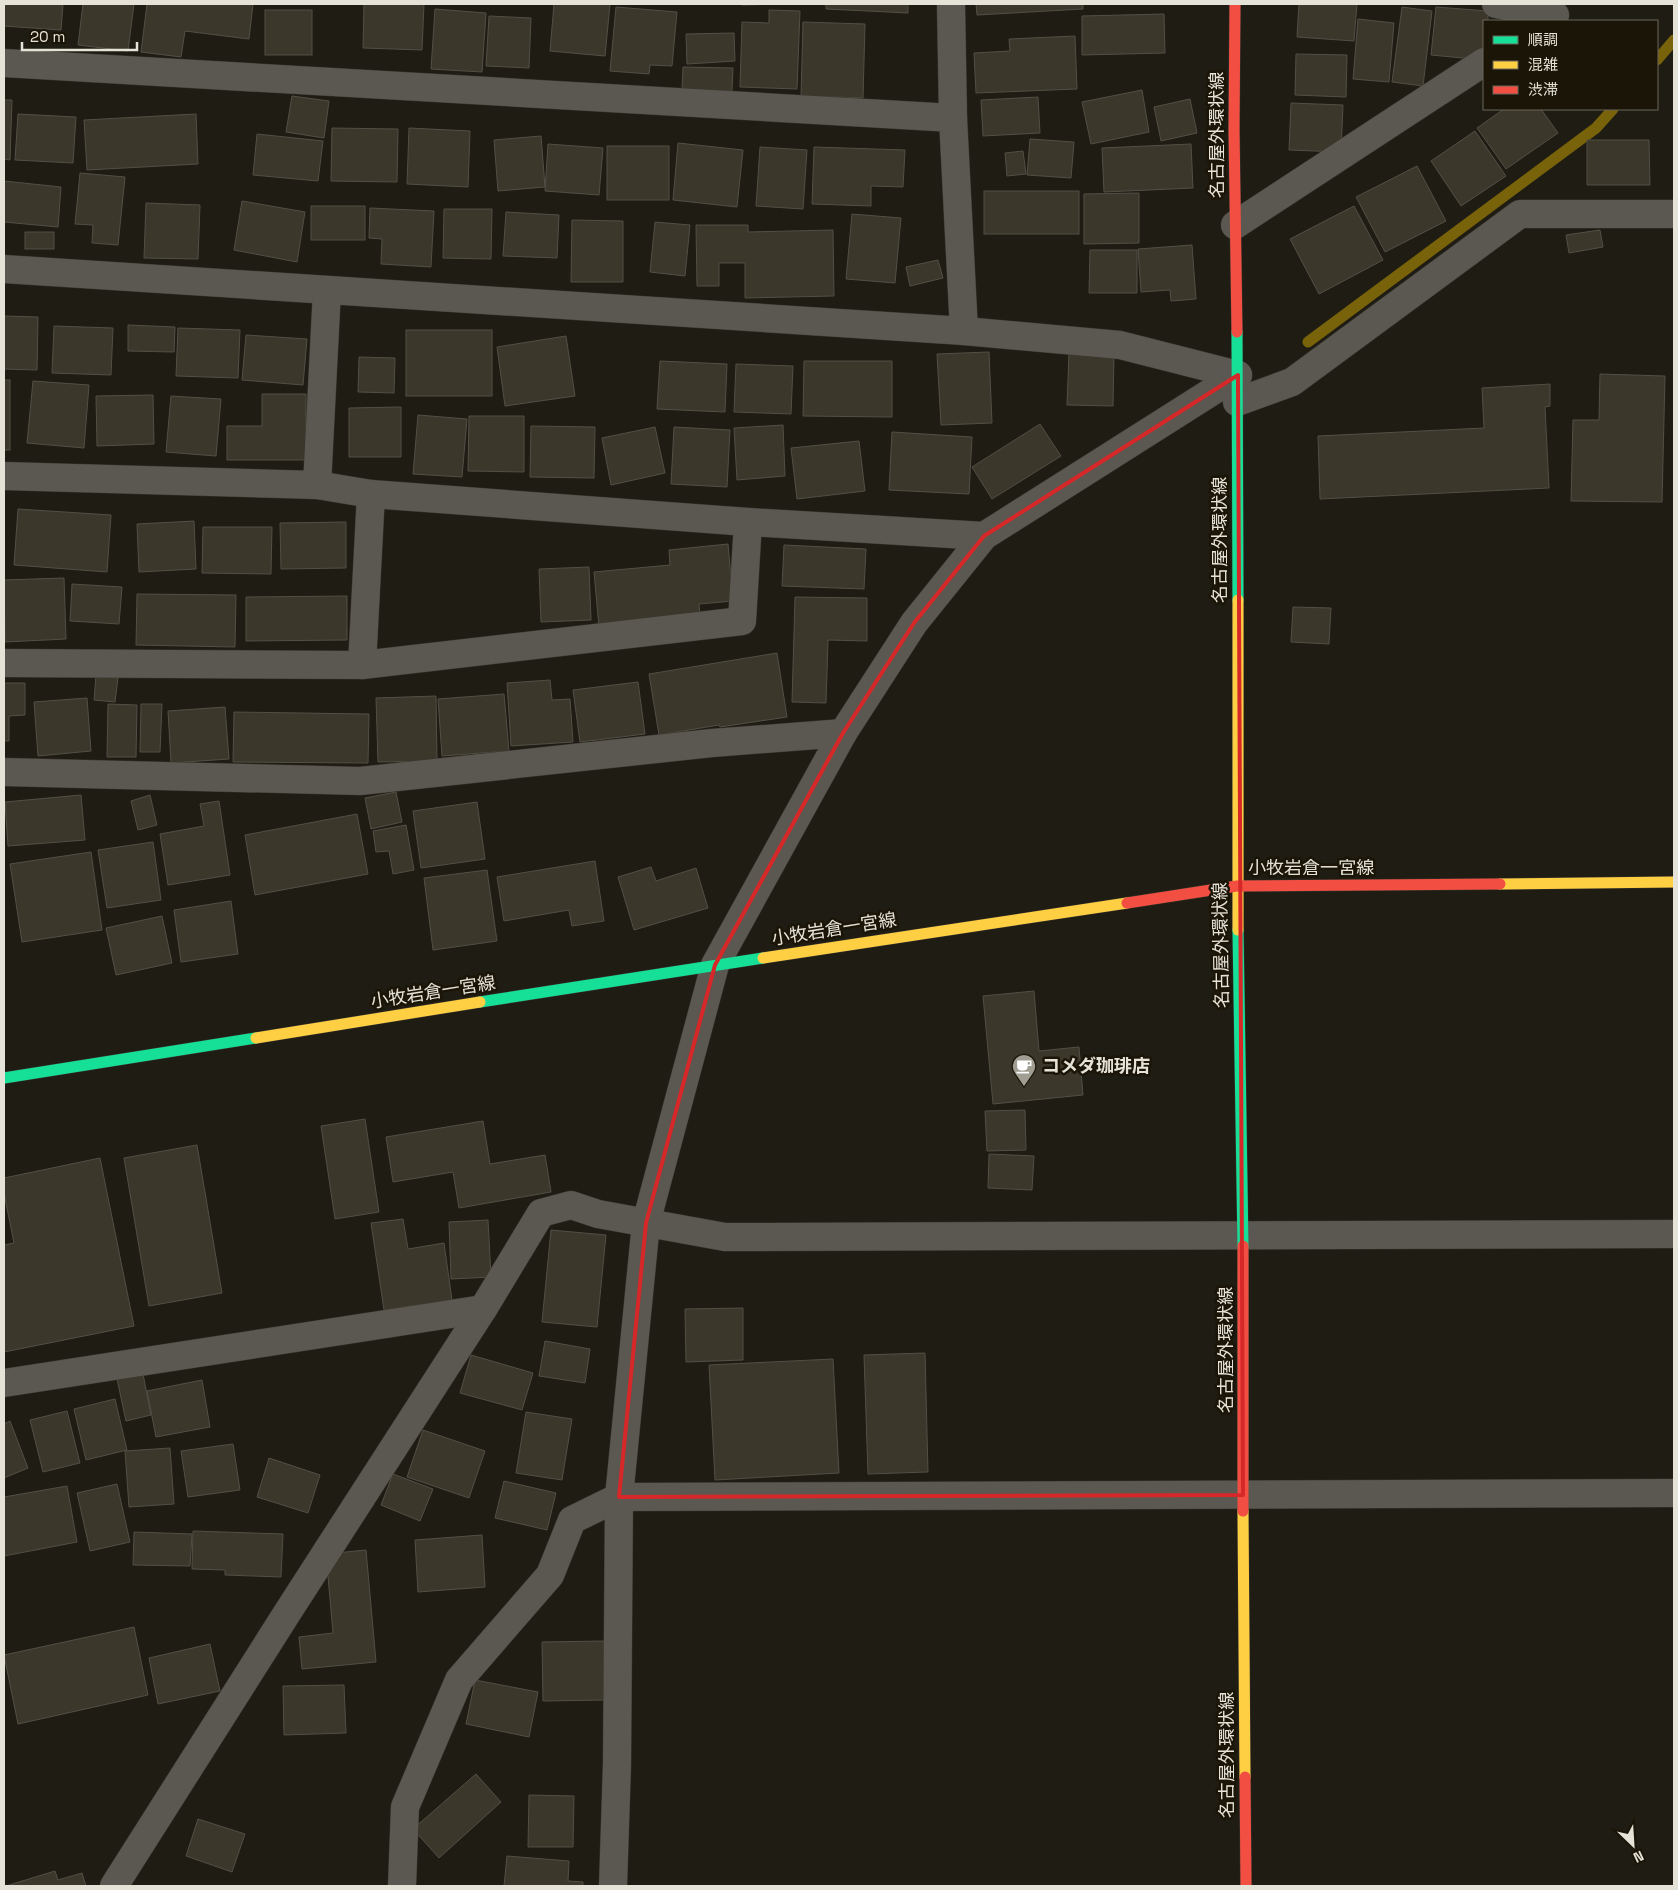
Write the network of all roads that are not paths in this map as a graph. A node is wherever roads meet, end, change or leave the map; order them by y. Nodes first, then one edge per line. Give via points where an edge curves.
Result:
1 (951, 4) edge
2 (1235, 4) edge
3 (1496, 4) edge
4 (1548, 20) edge
5 (4, 63) edge
6 (1483, 63) edge
7 (954, 118) junction
8 (1674, 214) edge
9 (1235, 225) junction
10 (4, 269) edge
11 (327, 290) junction
12 (964, 331) junction
13 (1238, 375) junction
14 (1237, 402) junction
15 (4, 476) edge
16 (317, 485) junction
17 (371, 494) junction
18 (748, 522) junction
19 (984, 536) junction
20 (4, 663) edge
21 (362, 665) junction
22 (843, 733) junction
23 (4, 772) edge
24 (1674, 882) edge
25 (1237, 886) junction
26 (715, 965) junction
27 (4, 1078) edge
28 (646, 1223) junction
29 (1674, 1234) edge
30 (1244, 1236) junction
31 (483, 1309) junction
32 (4, 1383) edge
33 (1674, 1493) edge
34 (1243, 1495) junction
35 (619, 1497) junction
36 (114, 1886) edge
37 (402, 1886) edge
38 (613, 1886) edge
39 (1246, 1886) edge

1 - 7 street
2 - 9 main road, 名古屋外環状線
3 - 4 street via 1556,15
5 - 7 street
6 - 9 street
7 - 12 street
8 - 14 street via 1520,214 1292,382
9 - 13 main road, 名古屋外環状線
10 - 11 street
11 - 12 street
11 - 16 street
12 - 13 street via 1120,345
13 - 14 main road, 名古屋外環状線
13 - 19 street
14 - 25 main road, 名古屋外環状線
15 - 16 street
16 - 17 street
17 - 18 street
17 - 21 street
18 - 19 street
18 - 21 street via 742,621
19 - 22 street via 914,623
20 - 21 street
22 - 23 street via 712,743 360,781
22 - 26 street
24 - 25 main road, 小牧岩倉一宮線
25 - 26 main road, 小牧岩倉一宮線
25 - 30 main road, 名古屋外環状線
26 - 27 main road, 小牧岩倉一宮線
26 - 28 street
28 - 30 street via 725,1237
28 - 31 street via 571,1205 541,1213
28 - 35 street
29 - 30 street
30 - 34 main road, 名古屋外環状線
31 - 32 street
31 - 36 street
33 - 34 street
34 - 35 street
34 - 39 main road, 名古屋外環状線
35 - 37 street via 572,1520 550,1575 459,1680 405,1807
35 - 38 street via 618,1764

